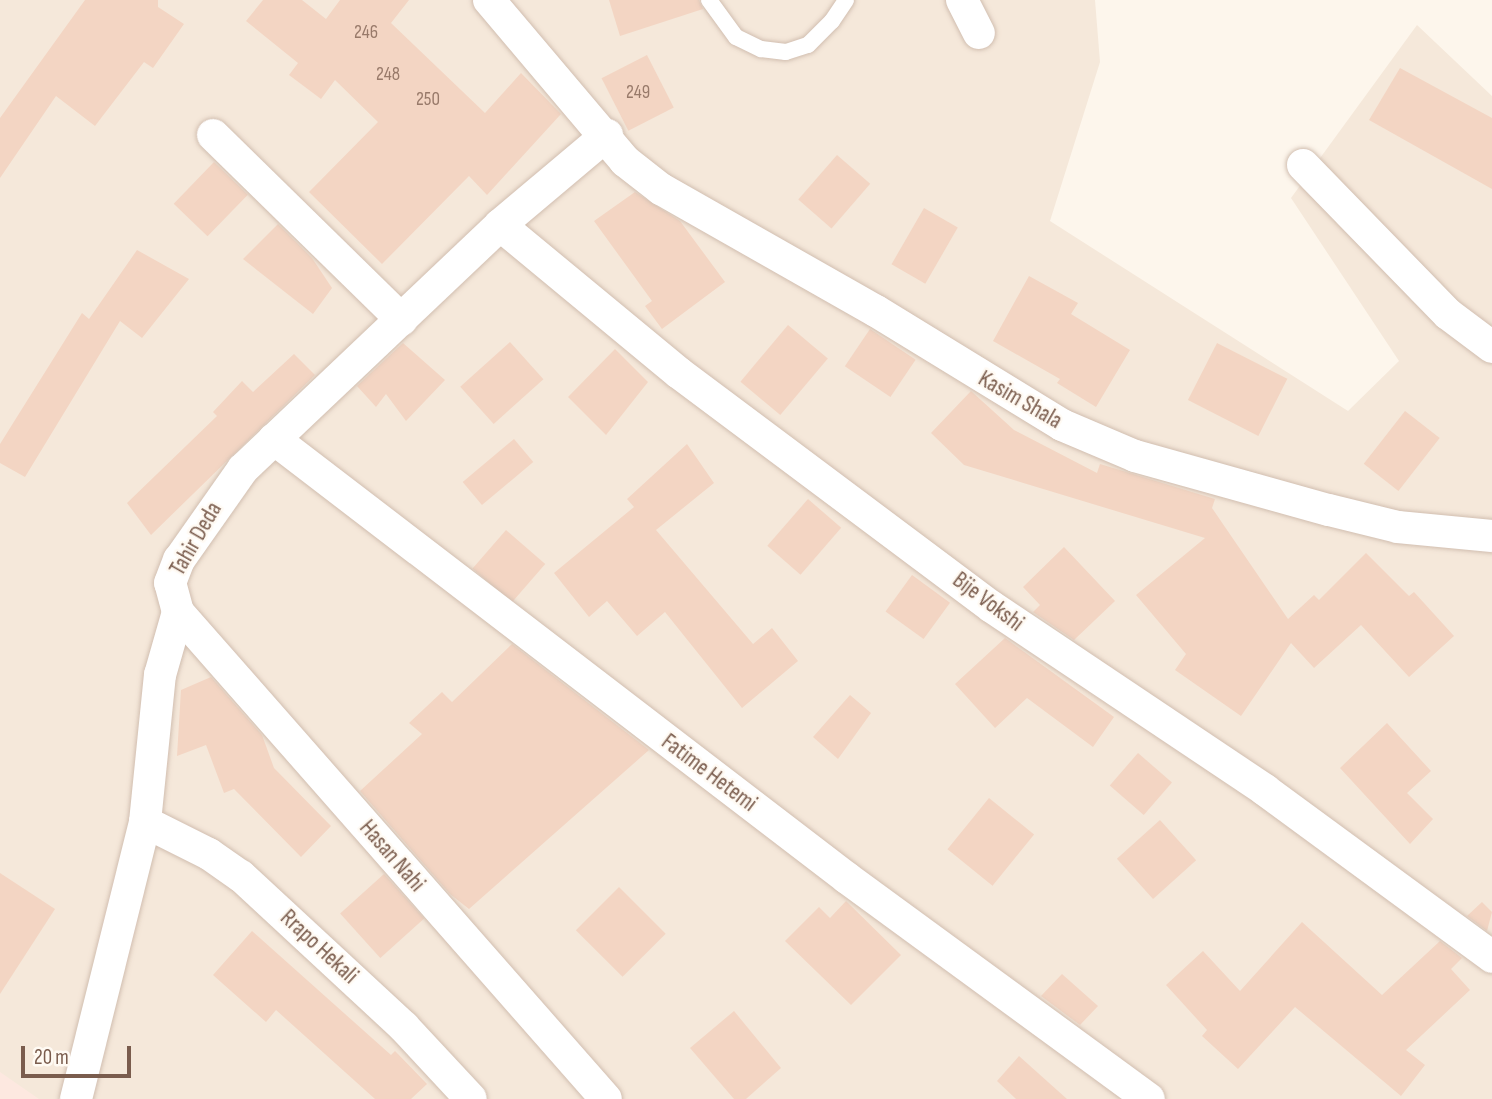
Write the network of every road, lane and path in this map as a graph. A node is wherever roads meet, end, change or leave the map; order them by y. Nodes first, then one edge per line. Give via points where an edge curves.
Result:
1 (489, 0) edge
2 (709, 0) edge
3 (846, 0) edge
4 (962, 0) edge
5 (979, 33) dead end
6 (213, 135) dead end
7 (607, 135) junction
8 (1303, 165) dead end
9 (500, 225) junction
10 (402, 320) junction
11 (1492, 347) edge
12 (274, 439) junction
13 (1492, 536) edge
14 (178, 612) junction
15 (145, 822) junction
16 (1492, 957) edge
17 (76, 1099) edge
18 (471, 1099) edge
19 (606, 1099) edge
20 (1149, 1099) edge

1 - 7 street, Kasim Shala
2 - 3 lane via 736,37 761,49 786,52 808,45
4 - 5 street
6 - 10 street
7 - 9 street, Tahir Deda
7 - 13 street, Kasim Shala via 625,161 662,189 876,311 1028,407 1096,441 1398,527
8 - 11 street via 1448,314
9 - 10 street, Tahir Deda
9 - 16 street, Bije Vokshi via 680,373 992,607 1265,790
10 - 12 street, Tahir Deda
12 - 14 street, Tahir Deda via 243,469 179,559 170,583
12 - 20 street, Fatime Hetemi via 847,878
14 - 15 street, Tahir Deda via 160,675
14 - 19 street, Hasan Nahi
15 - 17 street, Tahir Deda
15 - 18 street, Rrapo Hekali via 241,876 386,1009

